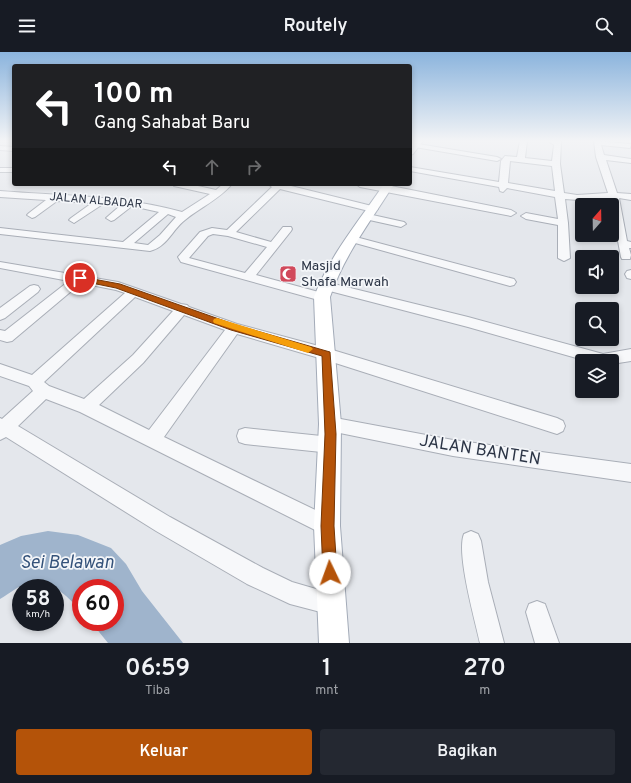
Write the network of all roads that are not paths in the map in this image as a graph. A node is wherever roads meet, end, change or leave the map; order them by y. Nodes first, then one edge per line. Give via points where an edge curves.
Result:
1 (504, 169) edge
2 (557, 169) edge
3 (604, 169) edge
4 (0, 170) edge
5 (12, 170) edge
6 (412, 170) edge
7 (186, 186) edge
8 (226, 186) edge
9 (274, 186) edge
10 (287, 186) edge
11 (299, 187) edge
12 (387, 187) edge
13 (503, 188) junction
14 (218, 193) junction
15 (0, 194) edge
16 (614, 194) junction
17 (12, 195) junction
18 (56, 197) junction
19 (631, 197) edge
20 (560, 198) junction
21 (606, 198) edge
22 (614, 198) edge
23 (575, 200) edge
24 (100, 201) junction
25 (0, 203) edge
26 (130, 203) junction
27 (166, 211) junction
28 (370, 213) junction
29 (511, 213) dead end
30 (32, 215) dead end
31 (184, 216) junction
32 (526, 216) dead end
33 (112, 218) dead end
34 (74, 220) dead end
35 (619, 222) edge
36 (563, 223) junction
37 (401, 224) dead end
38 (287, 229) dead end
39 (0, 231) edge
40 (229, 233) junction
41 (352, 239) junction
42 (627, 244) edge
43 (124, 246) junction
44 (274, 246) junction
45 (626, 257) dead end
46 (564, 258) dead end
47 (0, 265) edge
48 (248, 277) junction
49 (80, 278) junction
50 (510, 282) dead end
51 (34, 289) dead end
52 (133, 292) junction
53 (324, 292) junction
54 (183, 308) junction
55 (0, 316) edge
56 (234, 328) junction
57 (2, 338) edge
58 (326, 354) junction
59 (631, 355) edge
60 (0, 370) edge
61 (39, 387) junction
62 (86, 407) junction
63 (330, 424) junction
64 (557, 426) dead end
65 (2, 428) edge
66 (245, 436) dead end
67 (152, 439) junction
68 (331, 445) junction
69 (631, 473) edge
70 (328, 526) junction
71 (471, 541) dead end
72 (332, 604) junction
73 (537, 612) dead end
74 (334, 643) edge
75 (492, 643) edge
76 (547, 643) edge

1 - 13 street
2 - 20 street
3 - 16 street
4 - 5 street
6 - 13 street
7 - 14 street
8 - 14 street
9 - 40 street
10 - 11 street
11 - 28 street
12 - 28 main road
12 - 29 street
13 - 20 street
14 - 31 street
15 - 17 street, JALAN ALBADAR
16 - 19 street
16 - 21 street
16 - 22 street
17 - 18 street, JALAN ALBADAR
17 - 25 street
18 - 24 street, JALAN ALBADAR
18 - 30 street
20 - 23 street
20 - 36 street
24 - 26 street, JALAN ALBADAR
24 - 34 street
26 - 27 street, JALAN ALBADAR
26 - 33 street
27 - 31 street, JALAN ALBADAR
27 - 43 street
28 - 37 street
28 - 41 main road
31 - 43 street via 152,247
32 - 36 street
35 - 42 street
36 - 46 street
38 - 44 street
39 - 43 street
40 - 44 street
40 - 48 street via 216,231 204,234 183,258
41 - 50 street
41 - 53 main road
42 - 45 street
44 - 48 street
47 - 49 street
48 - 53 street
49 - 52 street
49 - 57 street
51 - 55 street
52 - 54 street
52 - 61 street
53 - 58 main road
53 - 59 street via 468,322 603,360 613,356
54 - 56 street
54 - 62 street via 138,359
56 - 58 street
56 - 67 street
58 - 63 main road
58 - 64 street
60 - 61 street
61 - 62 street
61 - 65 street
62 - 67 street
63 - 68 main road
63 - 69 street, JALAN BANTEN via 453,448
65 - 72 street via 255,576 290,593
66 - 68 street
67 - 70 street
68 - 70 main road
70 - 72 main road
71 - 75 street via 477,582
72 - 74 main road
73 - 76 street

